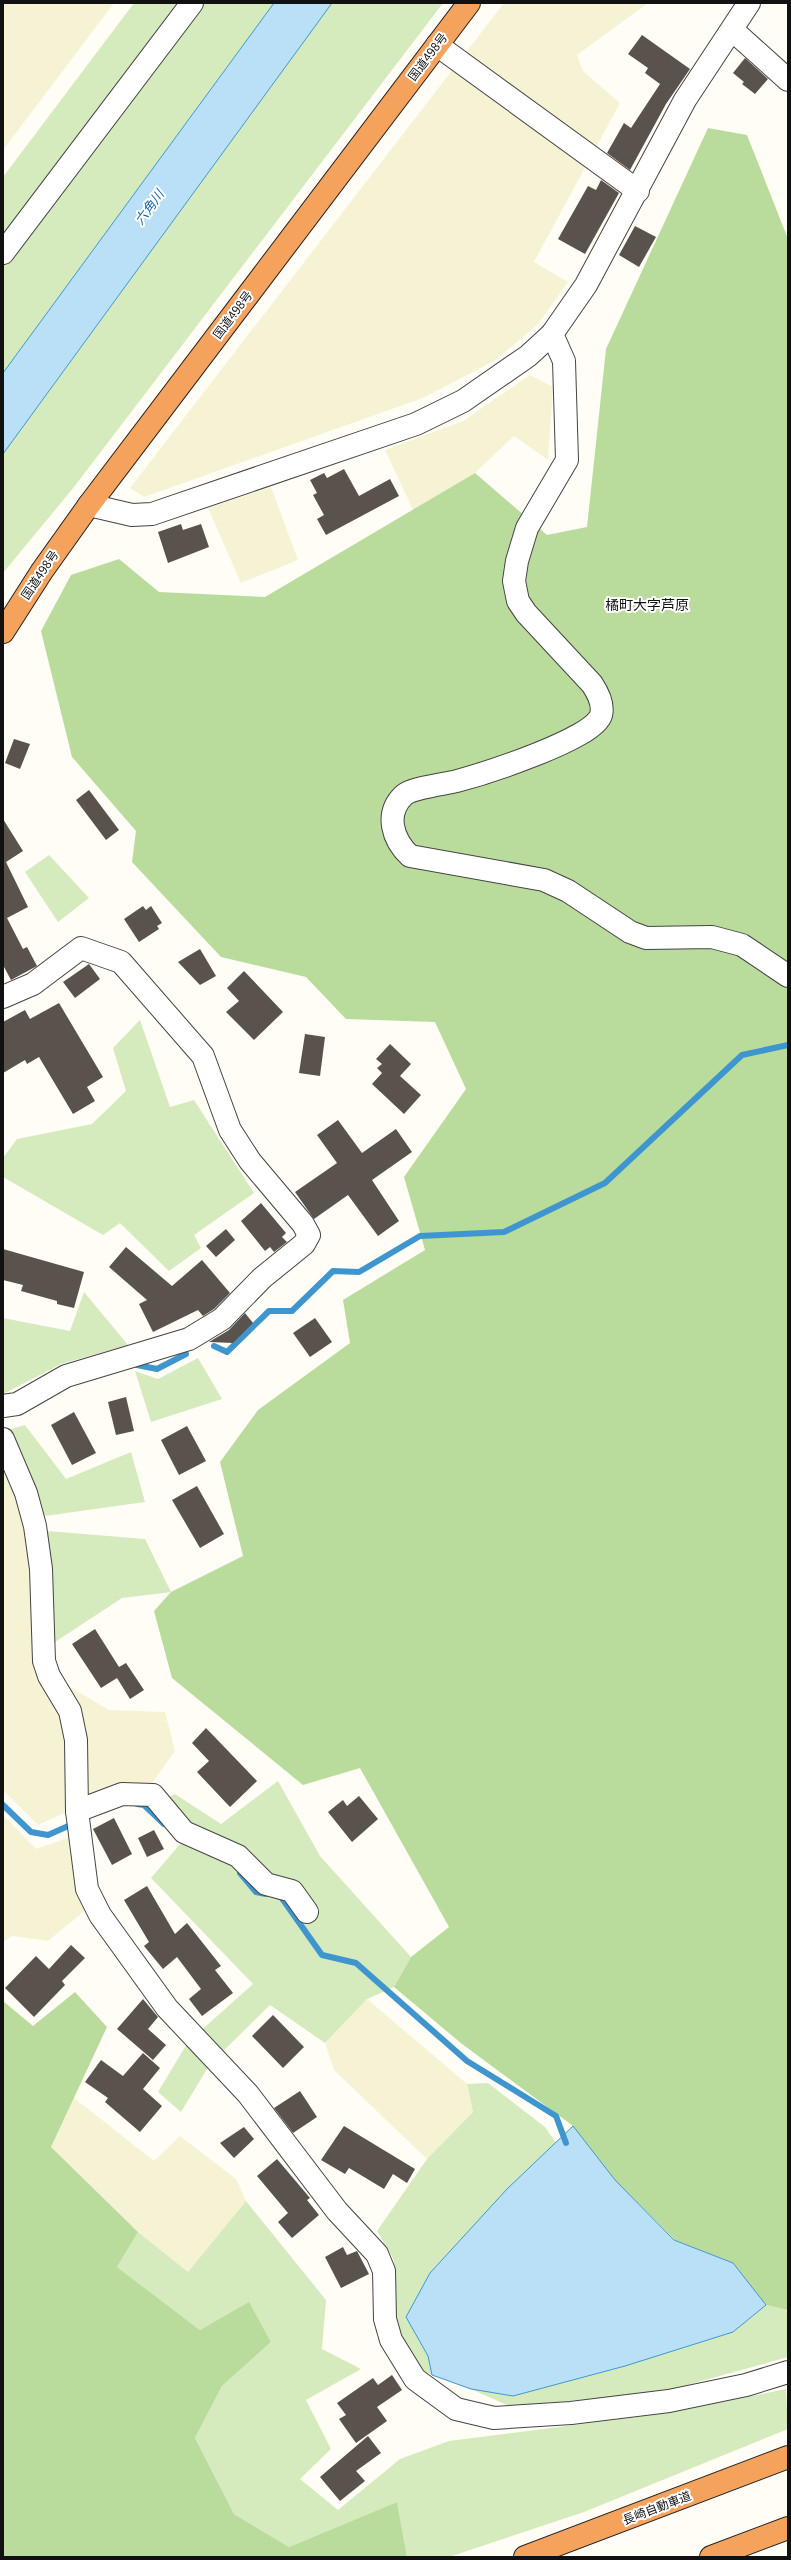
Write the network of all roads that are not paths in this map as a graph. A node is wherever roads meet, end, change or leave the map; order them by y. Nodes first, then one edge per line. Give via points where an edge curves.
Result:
1 (192, 3) edge
2 (469, 3) edge
3 (748, 3) edge
4 (729, 34) junction
5 (437, 45) junction
6 (788, 80) edge
7 (638, 191) junction
8 (3, 253) edge
9 (552, 334) junction
10 (89, 504) junction
11 (3, 632) edge
12 (788, 976) edge
13 (3, 997) edge
14 (3, 1406) edge
15 (3, 1438) edge
16 (78, 1822) junction
17 (307, 1912) dead end
18 (788, 2372) edge
19 (788, 2457) edge
20 (788, 2528) edge
21 (525, 2557) edge
22 (711, 2557) edge

1 - 8 street
2 - 5 highway, 国道498号
3 - 4 street
4 - 6 street via 739,36
4 - 7 street via 685,100
5 - 7 street
5 - 10 highway, 国道498号
7 - 9 street via 586,285
9 - 10 street via 528,356 462,401 416,424 152,514 132,515
9 - 12 street via 564,361 567,460 527,528 514,581 518,600 526,613 592,684 600,697 601,715 595,726 570,742 467,778 405,794 395,807 392,831 401,847 410,856 544,880 568,891 640,936 720,939 742,945
10 - 11 highway, 国道498号
13 - 14 street via 33,984 81,948 121,962 203,1056 230,1130 250,1161 303,1224 309,1235 304,1244 262,1278 222,1318 189,1339 66,1376 17,1404
15 - 16 street via 26,1493 35,1526 40,1569 44,1661 49,1676 70,1711 76,1740
16 - 17 street via 122,1794 153,1795 184,1832 238,1856 266,1884 292,1891
16 - 18 street via 87,1889 100,1915 167,2008 248,2094 337,2212 376,2254 384,2271 385,2319 391,2340 415,2378 456,2409 494,2418 571,2413 669,2401 746,2385
19 - 21 highway, 長崎自動車道
20 - 22 highway

